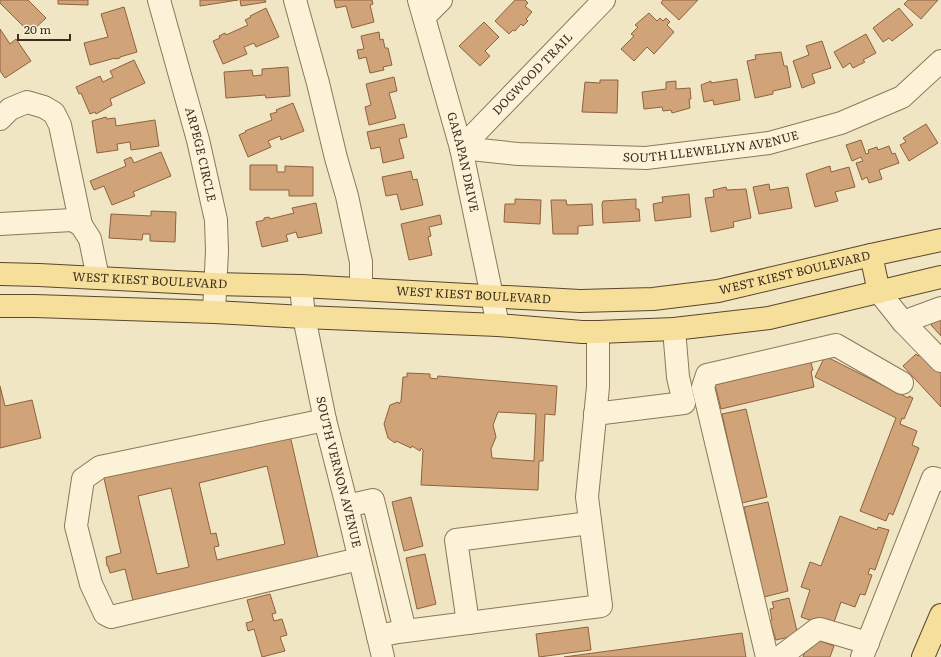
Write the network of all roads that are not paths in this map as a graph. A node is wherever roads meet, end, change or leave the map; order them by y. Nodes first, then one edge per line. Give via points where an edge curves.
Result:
1 (159, 0) edge
2 (295, 0) edge
3 (441, 0) edge
4 (604, 0) edge
5 (422, 9) edge
6 (941, 61) edge
7 (0, 119) edge
8 (461, 148) junction
9 (0, 224) edge
10 (81, 225) junction
11 (941, 240) edge
12 (871, 255) junction
13 (0, 274) edge
14 (941, 277) edge
15 (98, 278) junction
16 (215, 284) junction
17 (301, 286) junction
18 (361, 289) junction
19 (879, 292) junction
20 (491, 296) junction
21 (580, 301) junction
22 (0, 306) edge
23 (941, 308) edge
24 (214, 312) junction
25 (304, 317) junction
26 (903, 322) junction
27 (498, 326) junction
28 (674, 329) junction
29 (590, 332) junction
30 (941, 361) edge
31 (902, 383) dead end
32 (595, 414) junction
33 (325, 420) junction
34 (941, 480) edge
35 (347, 506) junction
36 (590, 523) junction
37 (360, 559) junction
38 (941, 615) edge
39 (468, 623) junction
40 (405, 631) junction
41 (865, 650) edge
42 (378, 651) edge
43 (767, 657) edge
44 (780, 657) edge
45 (923, 657) edge

1 - 16 street, ARPEGE CIRCLE via 198,140 216,220
2 - 18 street via 347,196 361,262
3 - 5 street
4 - 8 street, DOGWOOD TRAIL
5 - 8 street, GARAPAN DRIVE
6 - 8 street, SOUTH LLEWELLYN AVENUE via 902,96 841,123 769,143 646,158 518,154
7 - 10 street via 10,109 27,102 54,113 60,124
8 - 20 street, GARAPAN DRIVE
9 - 10 street via 72,220
10 - 15 street via 90,239
11 - 12 main road, WEST KIEST BOULEVARD
12 - 19 main road
12 - 21 main road, WEST KIEST BOULEVARD via 718,291 653,298
13 - 15 main road, WEST KIEST BOULEVARD
14 - 19 main road
15 - 16 main road, WEST KIEST BOULEVARD
16 - 17 main road, WEST KIEST BOULEVARD
16 - 24 street, ARPEGE CIRCLE
17 - 18 main road, WEST KIEST BOULEVARD
17 - 25 street, SOUTH VERNON AVENUE
18 - 20 main road, WEST KIEST BOULEVARD
19 - 26 street
19 - 28 main road via 769,318
20 - 21 main road, WEST KIEST BOULEVARD
20 - 27 street, GARAPAN DRIVE
21 - 29 main road
22 - 24 main road
23 - 26 street
24 - 25 main road
25 - 27 main road
25 - 33 street, SOUTH VERNON AVENUE
26 - 30 street
27 - 29 main road
28 - 29 main road
28 - 32 street via 678,378 684,403
29 - 32 street via 598,387
31 - 43 street via 836,345 707,375 703,387
32 - 36 street via 587,497
33 - 35 street, SOUTH VERNON AVENUE
33 - 37 street via 100,467 83,479 76,526 91,584 105,614 111,618
34 - 41 street via 933,478
35 - 37 street, SOUTH VERNON AVENUE
35 - 40 street via 374,500
36 - 39 street via 601,606
36 - 39 street via 456,540
37 - 42 street, SOUTH VERNON AVENUE
38 - 45 main road
39 - 40 street
40 - 42 street
41 - 44 street via 820,629

